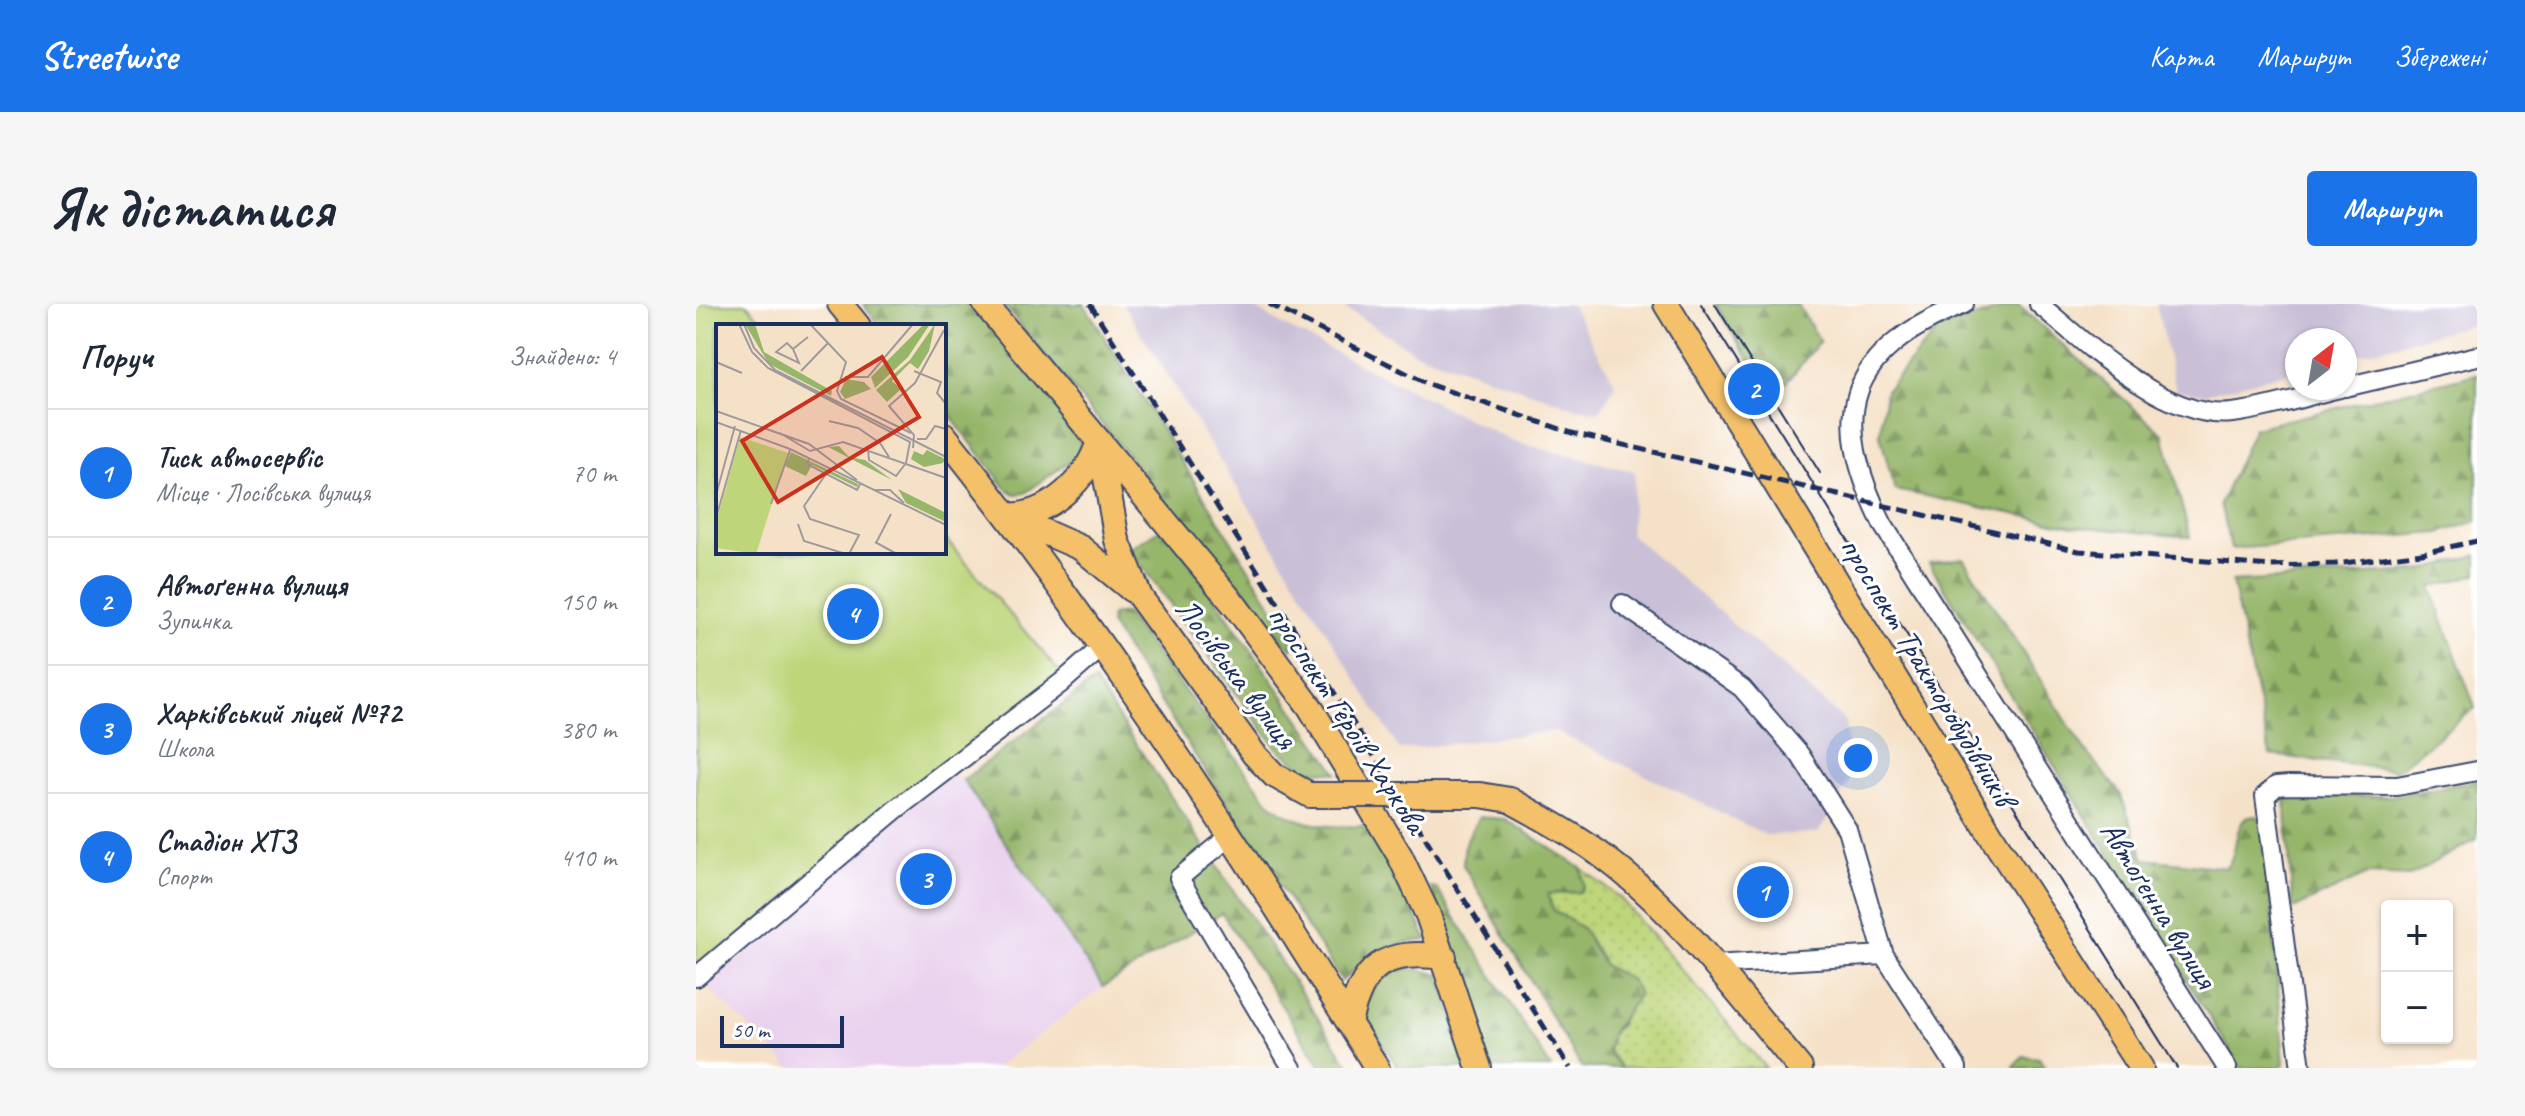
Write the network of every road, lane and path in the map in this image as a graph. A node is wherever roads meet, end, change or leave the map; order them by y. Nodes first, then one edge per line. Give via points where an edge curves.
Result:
1 (840, 304) edge
2 (985, 304) edge
3 (1666, 304) edge
4 (1964, 304) edge
5 (2039, 304) edge
6 (856, 324) edge
7 (2477, 356) edge
8 (2357, 384) edge
9 (2288, 400) edge
10 (946, 438) edge
11 (1099, 441) junction
12 (1008, 516) junction
13 (1140, 597) junction
14 (1622, 604) dead end
15 (1102, 647) junction
16 (2477, 771) edge
17 (1229, 837) junction
18 (1884, 955) junction
19 (1444, 957) junction
20 (1713, 965) junction
21 (696, 977) edge
22 (1349, 1023) junction
23 (1292, 1068) edge
24 (1377, 1068) edge
25 (1479, 1068) edge
26 (1800, 1068) edge
27 (1957, 1068) edge
28 (2141, 1068) edge
29 (2227, 1068) edge
30 (2301, 1068) edge

1 - 6 main road
2 - 11 main road, проспект Героїв Харкова
3 - 28 main road, проспект Тракторобудівників via 1994,840
4 - 29 street, Автоґенна вулиця via 1901,338 1859,385 1851,425 1863,481 1883,525
5 - 9 street via 2138,381 2187,408 2230,414
7 - 8 street
10 - 12 main road
11 - 12 main road via 1086,472 1058,498 1027,515
11 - 13 main road via 1117,540
11 - 19 main road, проспект Героїв Харкова via 1237,608 1310,707 1400,856
12 - 13 main road via 1081,548
12 - 15 main road
13 - 20 main road, Лосівська вулиця, bridge via 1274,775 1310,795 1480,795 1510,800 1611,862
14 - 18 street via 1742,688 1800,755 1847,829
15 - 17 main road
15 - 21 street via 895,810
16 - 30 street via 2397,786 2276,786 2265,796
17 - 22 main road
17 - 23 street via 1179,878
18 - 20 street
18 - 27 street
19 - 22 main road via 1409,954 1382,961 1359,988
19 - 25 main road, проспект Героїв Харкова
20 - 26 main road, Лосівська вулиця
22 - 24 main road

